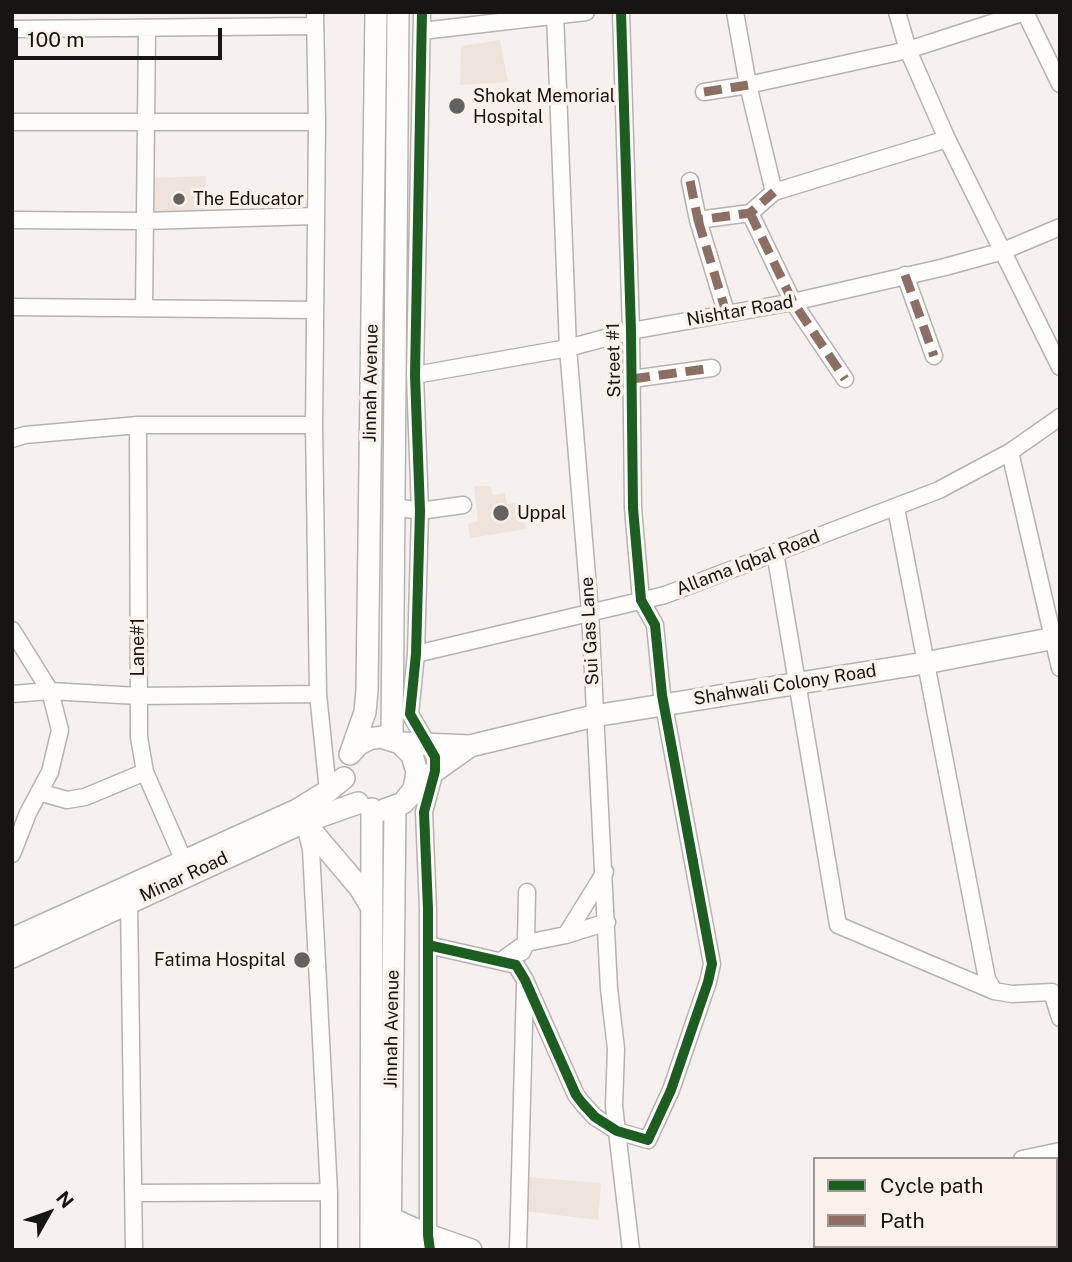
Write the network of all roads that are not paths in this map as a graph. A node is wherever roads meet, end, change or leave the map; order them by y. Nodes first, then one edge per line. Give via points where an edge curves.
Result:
1 (376, 12) edge
2 (398, 12) edge
3 (422, 12) edge
4 (586, 12) edge
5 (621, 12) edge
6 (734, 12) edge
7 (897, 12) edge
8 (1025, 12) edge
9 (556, 14) edge
10 (315, 19) edge
11 (12, 29) edge
12 (148, 29) junction
13 (422, 31) junction
14 (908, 50) junction
15 (1060, 84) edge
16 (748, 85) junction
17 (704, 92) dead end
18 (12, 122) edge
19 (317, 122) junction
20 (146, 124) junction
21 (947, 139) junction
22 (690, 181) dead end
23 (774, 192) junction
24 (750, 214) junction
25 (314, 216) junction
26 (12, 219) edge
27 (698, 220) junction
28 (145, 221) junction
29 (1060, 228) edge
30 (418, 232) junction
31 (396, 233) junction
32 (1003, 251) junction
33 (905, 275) junction
34 (793, 302) junction
35 (12, 307) edge
36 (144, 308) junction
37 (315, 310) junction
38 (726, 312) junction
39 (631, 331) junction
40 (568, 348) junction
41 (934, 356) dead end
42 (1060, 366) edge
43 (712, 368) dead end
44 (415, 375) junction
45 (632, 379) junction
46 (845, 379) dead end
47 (1060, 417) edge
48 (138, 425) junction
49 (314, 425) junction
50 (12, 439) edge
51 (1010, 452) junction
52 (463, 505) dead end
53 (395, 508) junction
54 (896, 508) junction
55 (420, 511) junction
56 (775, 552) junction
57 (641, 600) junction
58 (590, 612) junction
59 (12, 630) edge
60 (1057, 638) edge
61 (416, 654) junction
62 (925, 663) junction
63 (1060, 668) edge
64 (797, 683) junction
65 (50, 691) junction
66 (12, 694) edge
67 (318, 694) junction
68 (138, 696) junction
69 (664, 704) junction
70 (594, 716) junction
71 (396, 741) junction
72 (429, 746) junction
73 (470, 746) junction
74 (351, 752) junction
75 (435, 771) junction
76 (145, 772) junction
77 (336, 785) junction
78 (39, 792) junction
79 (399, 805) junction
80 (365, 806) junction
81 (304, 822) junction
82 (12, 854) edge
83 (184, 861) junction
84 (605, 872) junction
85 (527, 892) dead end
86 (129, 903) junction
87 (373, 910) junction
88 (607, 922) junction
89 (566, 935) junction
90 (12, 939) edge
91 (526, 943) junction
92 (428, 945) junction
93 (12, 957) edge
94 (508, 963) junction
95 (525, 979) junction
96 (994, 991) junction
97 (1056, 991) edge
98 (1060, 1018) edge
99 (617, 1131) junction
100 (1060, 1151) edge
101 (1032, 1157) edge
102 (329, 1192) junction
103 (134, 1193) junction
104 (380, 1233) edge
105 (426, 1245) edge
106 (134, 1250) edge
107 (329, 1250) edge
108 (471, 1250) edge
109 (518, 1250) edge
110 (631, 1250) edge

1 - 74 main road, Jinnah Avenue via 368,691
2 - 31 main road, Jinnah Avenue
3 - 13 street
4 - 9 street
5 - 39 street, Street #1
6 - 16 street
7 - 14 street
8 - 14 street
8 - 15 street
9 - 13 street
9 - 40 street, Sui Gas Lane
10 - 12 street
10 - 19 street
11 - 12 street
12 - 20 street
13 - 30 street
14 - 16 street
14 - 21 street
16 - 17 street
16 - 23 street
18 - 20 street
19 - 20 street
19 - 25 street
20 - 28 street
21 - 23 street
21 - 32 street
22 - 27 street
23 - 24 street
24 - 27 street
24 - 34 street
25 - 28 street
25 - 37 street
26 - 28 street
27 - 38 street
28 - 36 street
29 - 32 street, Nishtar Road
30 - 31 street
30 - 44 street
31 - 53 main road, Jinnah Avenue
32 - 33 street, Nishtar Road
32 - 42 street
33 - 34 street, Nishtar Road
33 - 41 street
34 - 38 street, Nishtar Road
34 - 46 street
35 - 36 street
36 - 37 street
37 - 49 street
38 - 39 street, Nishtar Road
39 - 40 street, Nishtar Road
39 - 45 street, Street #1
40 - 44 street, Nishtar Road
40 - 58 street, Sui Gas Lane
43 - 45 street
44 - 55 street
45 - 57 street, Street #1 via 633,508
47 - 51 street, Allama Iqbal Road
48 - 49 street
48 - 50 street
48 - 68 street, Lane#1
49 - 67 street
51 - 54 street, Allama Iqbal Road
51 - 60 street
52 - 55 street
53 - 55 street
53 - 71 main road, Jinnah Avenue
54 - 56 street, Allama Iqbal Road
54 - 62 street
55 - 61 street
56 - 57 street, Allama Iqbal Road
56 - 64 street
57 - 58 street, Allama Iqbal Road
57 - 69 street, Street #1 via 654,625
58 - 61 street, Allama Iqbal Road
58 - 70 street, Sui Gas Lane
59 - 65 street
60 - 62 main road, Shahwali Colony Road
60 - 63 street
61 - 72 street via 410,713
62 - 64 main road, Shahwali Colony Road
62 - 96 street via 987,979
64 - 69 main road, Shahwali Colony Road
64 - 96 street via 838,925
65 - 66 street
65 - 68 street
65 - 78 street via 60,730 50,772
67 - 68 street
67 - 77 street
68 - 76 street, Lane#1
69 - 70 main road, Shahwali Colony Road
69 - 99 street, Street #1 via 712,964 671,1090 648,1140
70 - 73 main road, Shahwali Colony Road
70 - 84 street, Sui Gas Lane
71 - 72 main road, Shahwali Colony Road
71 - 74 main road via 369,739
71 - 79 main road via 412,755 417,772 414,789
72 - 73 main road, Shahwali Colony Road
72 - 75 street
73 - 75 main road, Shahwali Colony Road
74 - 77 main road
75 - 79 main road, Shahwali Colony Road
75 - 92 street via 424,812
76 - 78 street via 85,797 67,800
76 - 83 street, Lane#1
77 - 80 main road
77 - 83 main road, Minar Road via 297,810
78 - 82 street
79 - 80 main road via 380,811
79 - 104 main road, Jinnah Avenue
80 - 81 main road, Minar Road
80 - 87 main road, Jinnah Avenue
81 - 86 main road, Minar Road
81 - 87 main road
81 - 102 street via 311,849
83 - 90 main road, Minar Road
84 - 88 street, Sui Gas Lane
84 - 89 street
85 - 91 street
86 - 93 main road, Minar Road
86 - 103 street
87 - 104 main road, Jinnah Avenue
88 - 89 street
88 - 99 street, Sui Gas Lane
89 - 91 street
91 - 94 street
92 - 94 street
92 - 105 street
94 - 95 street
95 - 99 street via 576,1095 595,1118
95 - 109 street
96 - 97 street
97 - 98 street
99 - 110 street, Sui Gas Lane
100 - 101 street
102 - 103 street
102 - 107 street
103 - 106 street
104 - 105 main road
105 - 108 main road

